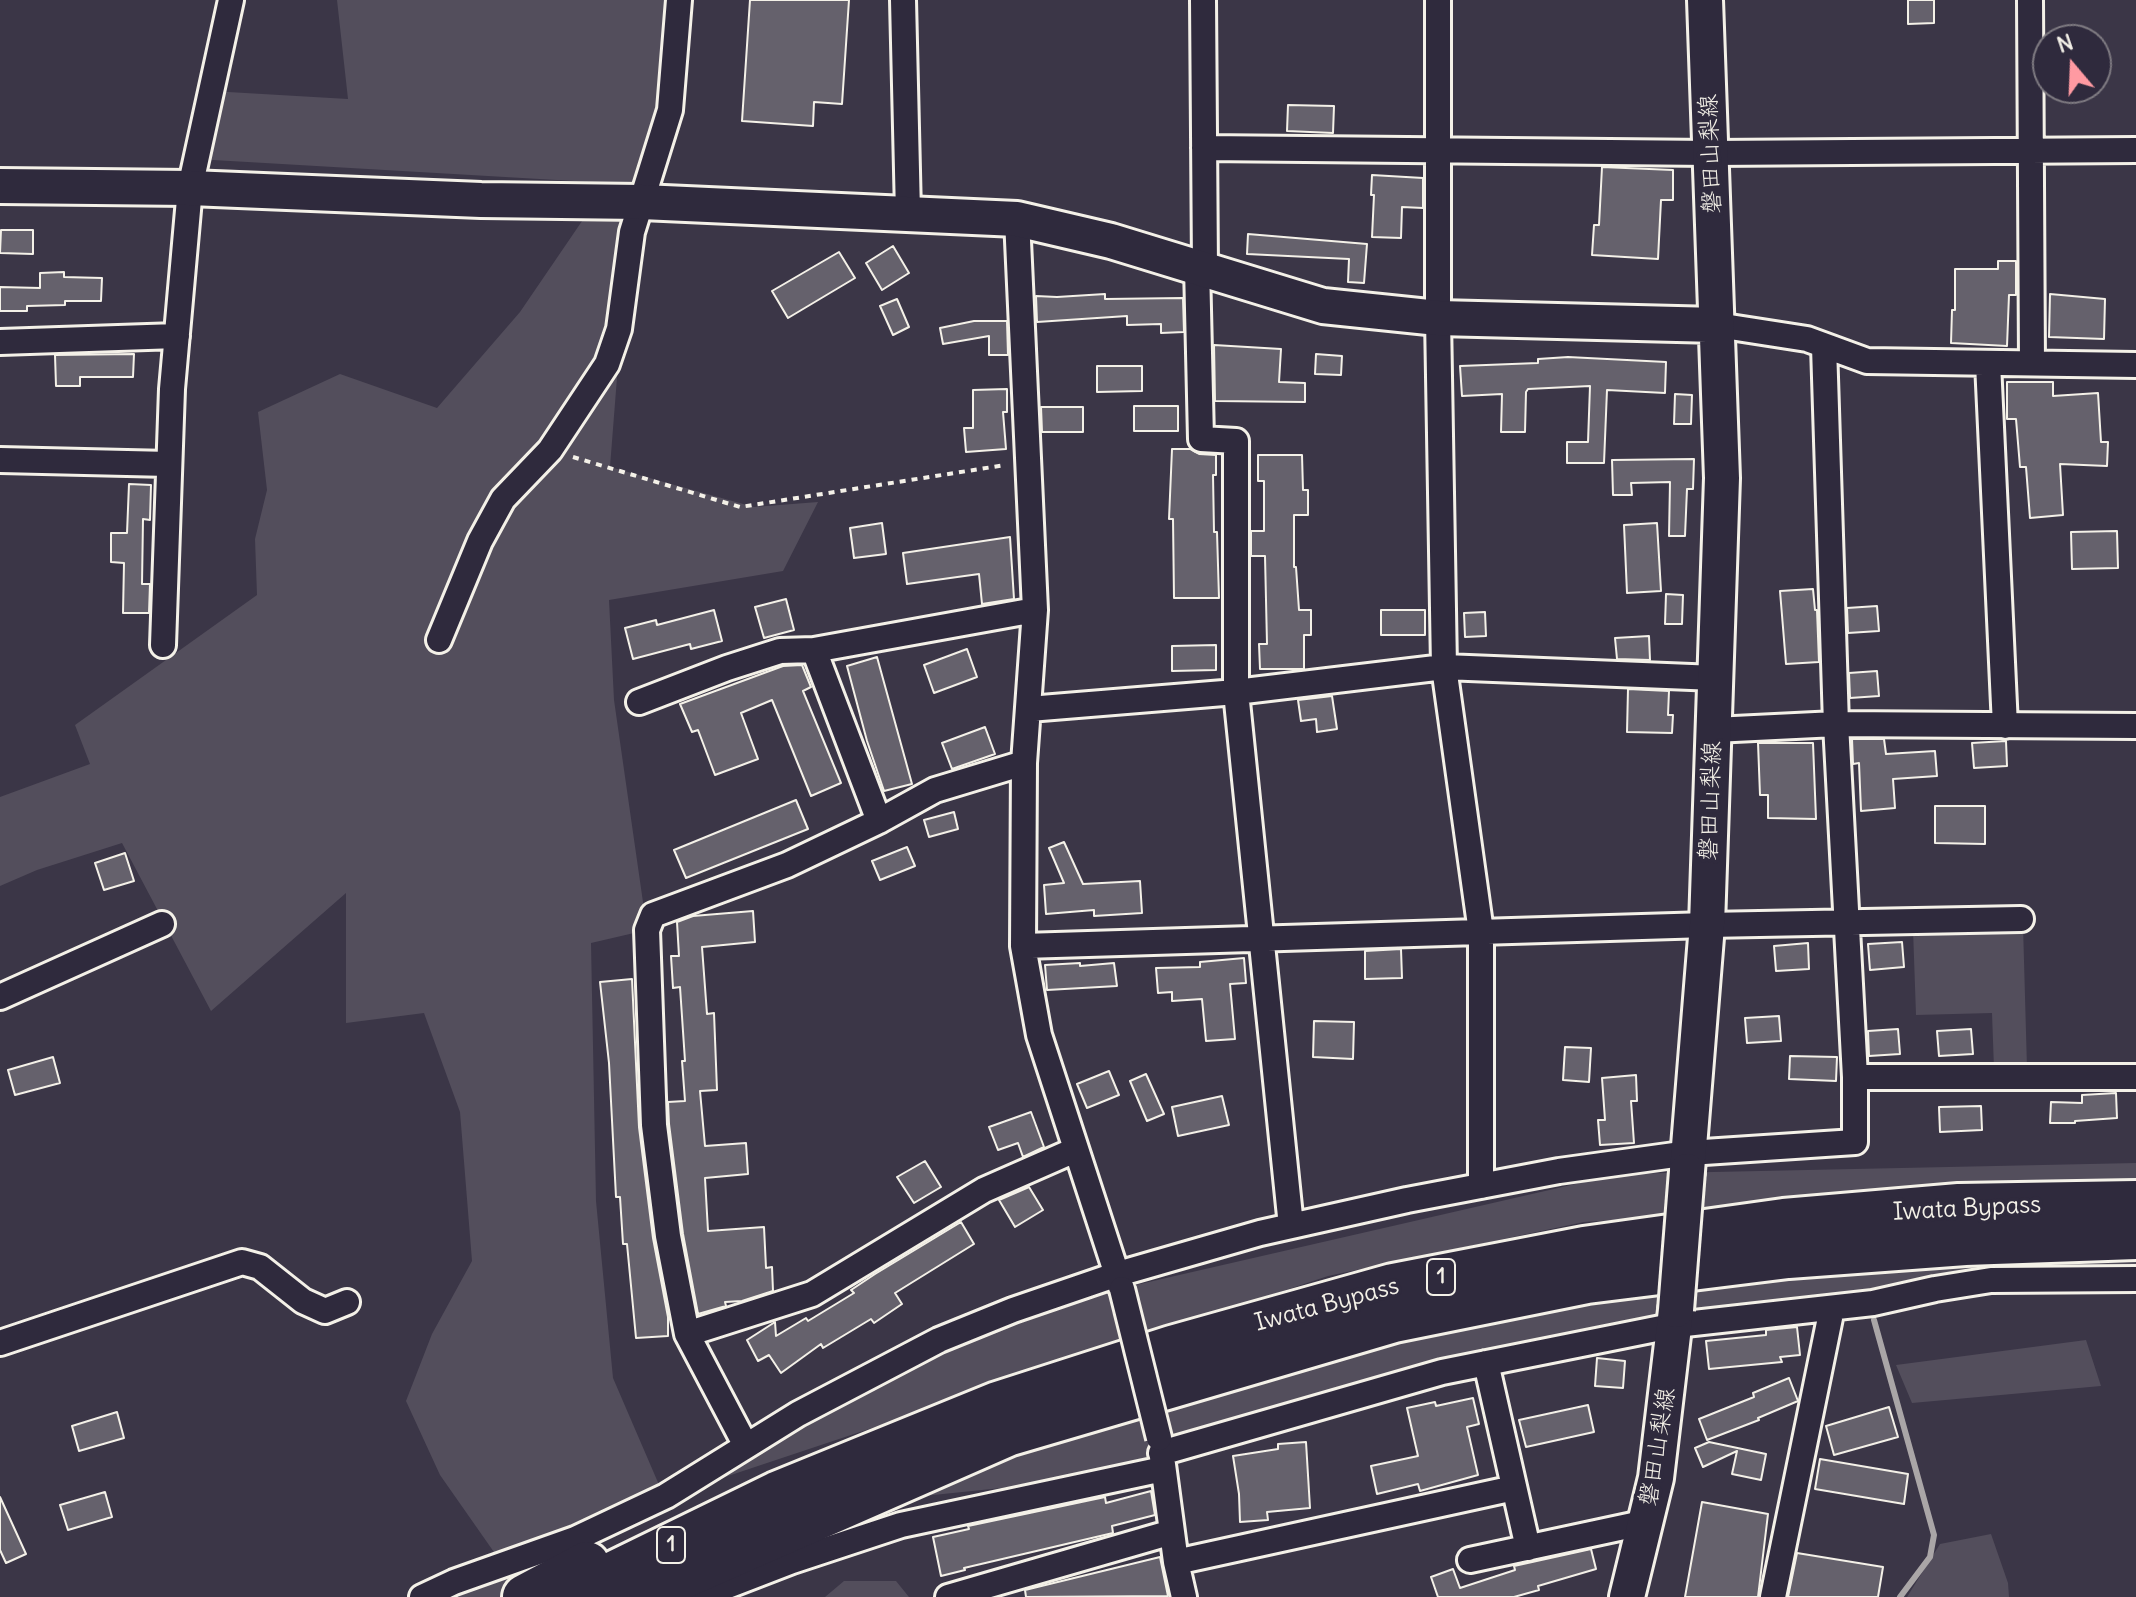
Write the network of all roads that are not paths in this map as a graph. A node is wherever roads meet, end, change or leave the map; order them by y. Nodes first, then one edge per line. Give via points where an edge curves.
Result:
1 (231, 0) edge
2 (679, 0) edge
3 (903, 0) edge
4 (1203, 0) edge
5 (1438, 0) edge
6 (1705, 0) edge
7 (2030, 0) edge
8 (1204, 148) junction
9 (2136, 150) edge
10 (1438, 151) junction
11 (2031, 151) junction
12 (1711, 153) junction
13 (0, 186) edge
14 (190, 188) junction
15 (642, 202) junction
16 (908, 213) junction
17 (1017, 219) junction
18 (1201, 267) junction
19 (1438, 318) junction
20 (1717, 325) junction
21 (177, 336) junction
22 (0, 342) edge
23 (1824, 346) junction
24 (1988, 363) junction
25 (2032, 363) junction
26 (2136, 365) edge
27 (0, 460) edge
28 (169, 464) junction
29 (1035, 610) junction
30 (439, 640) dead end
31 (163, 645) dead end
32 (814, 650) junction
33 (1444, 667) junction
34 (1716, 678) junction
35 (1236, 692) junction
36 (639, 702) dead end
37 (1029, 709) junction
38 (1836, 724) junction
39 (2005, 726) junction
40 (2136, 726) edge
41 (1714, 730) junction
42 (1024, 763) junction
43 (879, 821) junction
44 (2021, 919) dead end
45 (1847, 921) junction
46 (162, 924) dead end
47 (1707, 925) junction
48 (1481, 932) junction
49 (1261, 938) junction
50 (1023, 946) junction
51 (0, 997) edge
52 (1855, 1077) junction
53 (2136, 1077) edge
54 (1075, 1150) junction
55 (1688, 1162) junction
56 (1481, 1186) junction
57 (2136, 1203) edge
58 (1291, 1226) junction
59 (2136, 1237) edge
60 (2136, 1279) edge
61 (1120, 1282) junction
62 (347, 1302) dead end
63 (1832, 1308) junction
64 (1676, 1318) junction
65 (687, 1334) junction
66 (0, 1343) edge
67 (1486, 1363) junction
68 (746, 1446) junction
69 (1161, 1453) junction
70 (1514, 1488) junction
71 (781, 1512) junction
72 (1647, 1522) junction
73 (1172, 1532) junction
74 (1528, 1548) junction
75 (1470, 1560) dead end
76 (1176, 1562) junction
77 (422, 1597) edge
78 (525, 1597) edge
79 (566, 1597) edge
80 (636, 1597) edge
81 (658, 1597) edge
82 (699, 1597) edge
83 (948, 1597) edge
84 (1184, 1597) edge
85 (1627, 1597) edge
86 (1773, 1597) edge

1 - 14 street
2 - 15 street via 670,110
3 - 16 street
4 - 8 street
5 - 10 street
6 - 12 street, 磐田山梨線
7 - 11 street
8 - 10 street
8 - 18 street
9 - 11 street
10 - 12 street
10 - 19 street
11 - 12 street
11 - 25 street
12 - 20 street, 磐田山梨線
13 - 14 street
14 - 15 street
14 - 21 street
15 - 16 street
15 - 30 street via 632,232 619,329 607,364 550,450 503,499
16 - 17 street
17 - 18 street
17 - 29 street
18 - 19 street via 1323,306
18 - 35 street via 1201,439 1236,441
19 - 20 street
19 - 33 street
20 - 23 street
20 - 34 street, 磐田山梨線 via 1722,478
21 - 22 street
21 - 28 street
23 - 24 street via 1867,361
23 - 38 street
24 - 25 street
24 - 39 street
25 - 26 street
27 - 28 street
28 - 31 street
29 - 32 street
29 - 37 street
32 - 36 street via 780,651
32 - 43 street
33 - 34 street
33 - 35 street
33 - 48 street
34 - 41 street, 磐田山梨線
35 - 37 street
35 - 49 street
37 - 42 street
38 - 39 street
38 - 41 street
38 - 45 street
39 - 40 street
41 - 47 street, 磐田山梨線
42 - 43 street via 935,790
42 - 50 street
43 - 65 street via 787,865 653,915 647,930 654,1125
44 - 45 street
45 - 47 street
45 - 52 street
46 - 51 street
47 - 48 street
47 - 55 street, 磐田山梨線
48 - 49 street
48 - 56 street
49 - 50 street
49 - 58 street
50 - 54 street via 1039,1035
52 - 53 street
52 - 55 street via 1855,1142
54 - 61 street
54 - 65 street via 984,1190 812,1294
55 - 56 street via 1559,1171
55 - 64 street, 磐田山梨線, bridge
56 - 58 street
57 - 71 highway, Iwata Bypass / 1 via 1959,1206 1784,1221 1584,1249 1393,1286 998,1404
58 - 61 street
59 - 71 highway, Iwata Bypass / 1 via 1788,1256 1587,1281 1394,1320 1007,1434
60 - 63 street via 1991,1280
61 - 68 street via 1013,1310 939,1340
61 - 69 street, bridge
62 - 66 street via 325,1311 303,1301 260,1267 242,1262
63 - 64 street
63 - 86 street
64 - 67 street
64 - 72 street, 磐田山梨線
65 - 68 street
67 - 69 street
67 - 70 street
68 - 77 street via 666,1496 575,1539
69 - 73 street
69 - 82 street via 901,1525
70 - 74 street
70 - 76 street
71 - 78 highway via 629,1541
71 - 79 highway, Iwata Bypass / 1
71 - 80 highway, Iwata Bypass / 1
71 - 81 highway
72 - 74 street
72 - 85 street, 磐田山梨線
73 - 76 street
73 - 83 street
74 - 75 street
76 - 84 street

